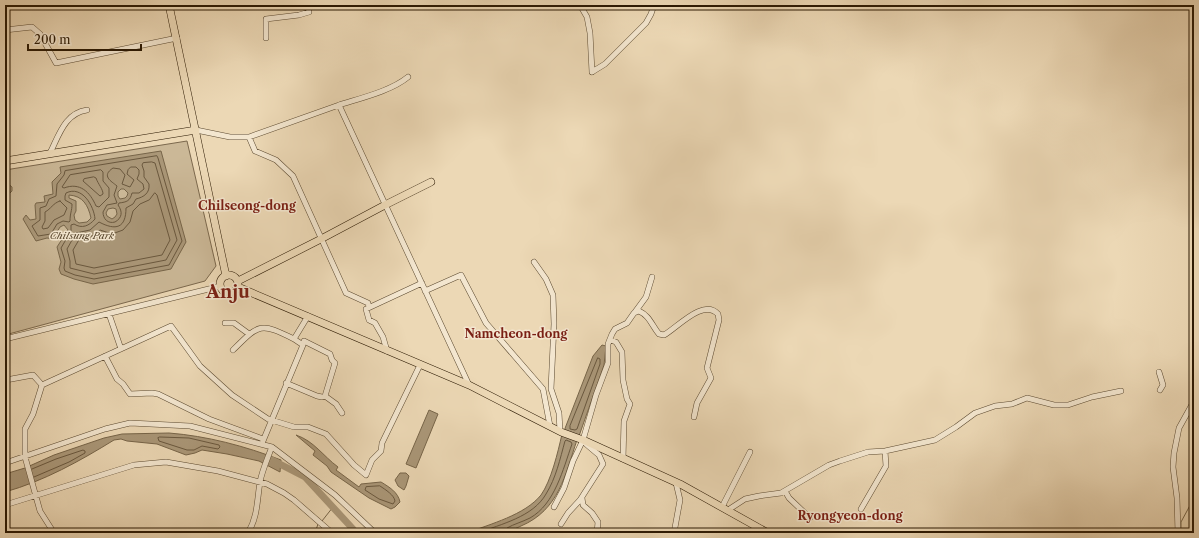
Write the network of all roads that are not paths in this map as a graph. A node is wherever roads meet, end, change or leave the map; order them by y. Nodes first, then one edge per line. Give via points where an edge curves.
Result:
1 (170, 5) edge
2 (308, 5) edge
3 (580, 5) edge
4 (654, 5) edge
5 (5, 30) edge
6 (177, 38) junction
7 (266, 38) dead end
8 (408, 77) dead end
9 (339, 105) junction
10 (87, 110) dead end
11 (196, 130) junction
12 (249, 137) junction
13 (50, 153) junction
14 (5, 160) edge
15 (431, 182) dead end
16 (385, 205) junction
17 (322, 239) junction
18 (534, 262) dead end
19 (226, 276) junction
20 (652, 277) dead end
21 (422, 283) junction
22 (238, 284) junction
23 (221, 286) junction
24 (425, 291) junction
25 (369, 306) junction
26 (634, 313) junction
27 (109, 314) junction
28 (308, 316) junction
29 (225, 323) dead end
30 (250, 334) junction
31 (5, 339) edge
32 (294, 339) junction
33 (610, 340) junction
34 (303, 345) junction
35 (121, 349) junction
36 (233, 350) dead end
37 (387, 351) junction
38 (105, 356) junction
39 (420, 365) junction
40 (5, 371) edge
41 (1159, 372) dead end
42 (6, 380) junction
43 (286, 383) junction
44 (469, 385) junction
45 (42, 386) junction
46 (543, 389) junction
47 (551, 389) junction
48 (1160, 390) dead end
49 (1121, 391) dead end
50 (5, 395) edge
51 (325, 396) junction
52 (1194, 401) edge
53 (342, 413) dead end
54 (694, 417) dead end
55 (271, 420) junction
56 (550, 426) junction
57 (560, 431) junction
58 (582, 440) junction
59 (263, 442) junction
60 (272, 448) junction
61 (884, 451) junction
62 (750, 452) dead end
63 (25, 458) junction
64 (623, 459) junction
65 (5, 463) edge
66 (260, 481) junction
67 (676, 483) junction
68 (785, 491) junction
69 (36, 493) junction
70 (582, 498) junction
71 (5, 505) edge
72 (554, 507) dead end
73 (725, 509) junction
74 (861, 509) dead end
75 (810, 518) dead end
76 (561, 524) dead end
77 (54, 533) edge
78 (248, 533) edge
79 (332, 533) edge
80 (375, 533) edge
81 (597, 533) edge
82 (674, 533) edge
83 (768, 533) edge
84 (1178, 533) edge

1 - 6 main road
2 - 7 street via 309,12 266,19
3 - 4 street via 587,17 590,32 592,72 605,64 646,23
5 - 6 street via 32,27 40,34 56,63
6 - 11 main road
8 - 9 street via 389,88
9 - 12 street
9 - 16 street
10 - 13 street via 72,115 63,126
11 - 12 street via 230,137
11 - 13 main road
11 - 19 main road
12 - 17 street via 255,152 276,160 293,176
13 - 14 main road
15 - 16 main road
16 - 17 main road
16 - 21 street
17 - 22 main road
17 - 25 street via 346,293 368,303
18 - 47 street via 553,295
19 - 22 main road via 234,277
19 - 23 main road via 221,281
20 - 26 street via 646,297
21 - 24 street
21 - 25 street
22 - 23 main road via 234,291 229,293
22 - 28 main road via 254,295
23 - 27 street
24 - 44 street
24 - 46 street via 461,275 486,323
25 - 37 street via 366,308 369,320 375,323
26 - 33 street via 627,323 613,331
26 - 54 street via 643,313 659,334 664,335 694,314 713,309 718,314 719,320 708,368 710,378 697,403
27 - 31 street
27 - 35 street
28 - 32 street
28 - 37 main road
29 - 30 street via 234,323
30 - 32 street via 258,329 273,328
30 - 36 street
32 - 34 street
33 - 58 street via 608,363
33 - 64 street via 616,342 622,352 623,380 630,404 624,421
34 - 43 street
34 - 51 street via 304,341 330,354 335,363
35 - 38 street
35 - 55 street via 171,326 200,366 232,395
37 - 39 main road
38 - 45 street
38 - 59 street via 117,379 124,384 130,394 158,394
39 - 44 main road
39 - 55 street via 382,443 382,451 372,460 366,475 326,434 308,427 294,427
40 - 42 street
41 - 48 street via 1163,385
42 - 45 street via 33,375
42 - 50 street
43 - 51 street via 317,396
43 - 55 street
44 - 56 main road
45 - 63 street via 25,429
46 - 47 street
46 - 56 street
47 - 57 street via 559,413
49 - 61 street via 1068,405 1054,405 1026,398 1012,404 1002,404 975,413 935,440
51 - 53 street via 336,404
52 - 84 street via 1179,428 1174,453
55 - 59 street
56 - 57 main road
57 - 58 main road
58 - 64 main road
58 - 70 street via 600,455 604,464
58 - 72 street
59 - 60 street
59 - 63 street via 190,426 130,423 105,429
60 - 66 street
60 - 80 street via 335,495
61 - 68 street via 868,452 829,465
61 - 74 street via 886,466
62 - 73 street
63 - 65 street
63 - 69 street
64 - 67 main road
66 - 69 street via 166,462 134,465
66 - 78 street via 255,515
66 - 79 street via 294,500
67 - 73 main road
67 - 82 street via 680,500
68 - 73 street via 746,499
68 - 75 street
69 - 71 street
69 - 77 street via 40,510
70 - 76 street
70 - 81 street via 583,505 598,522
73 - 83 main road

